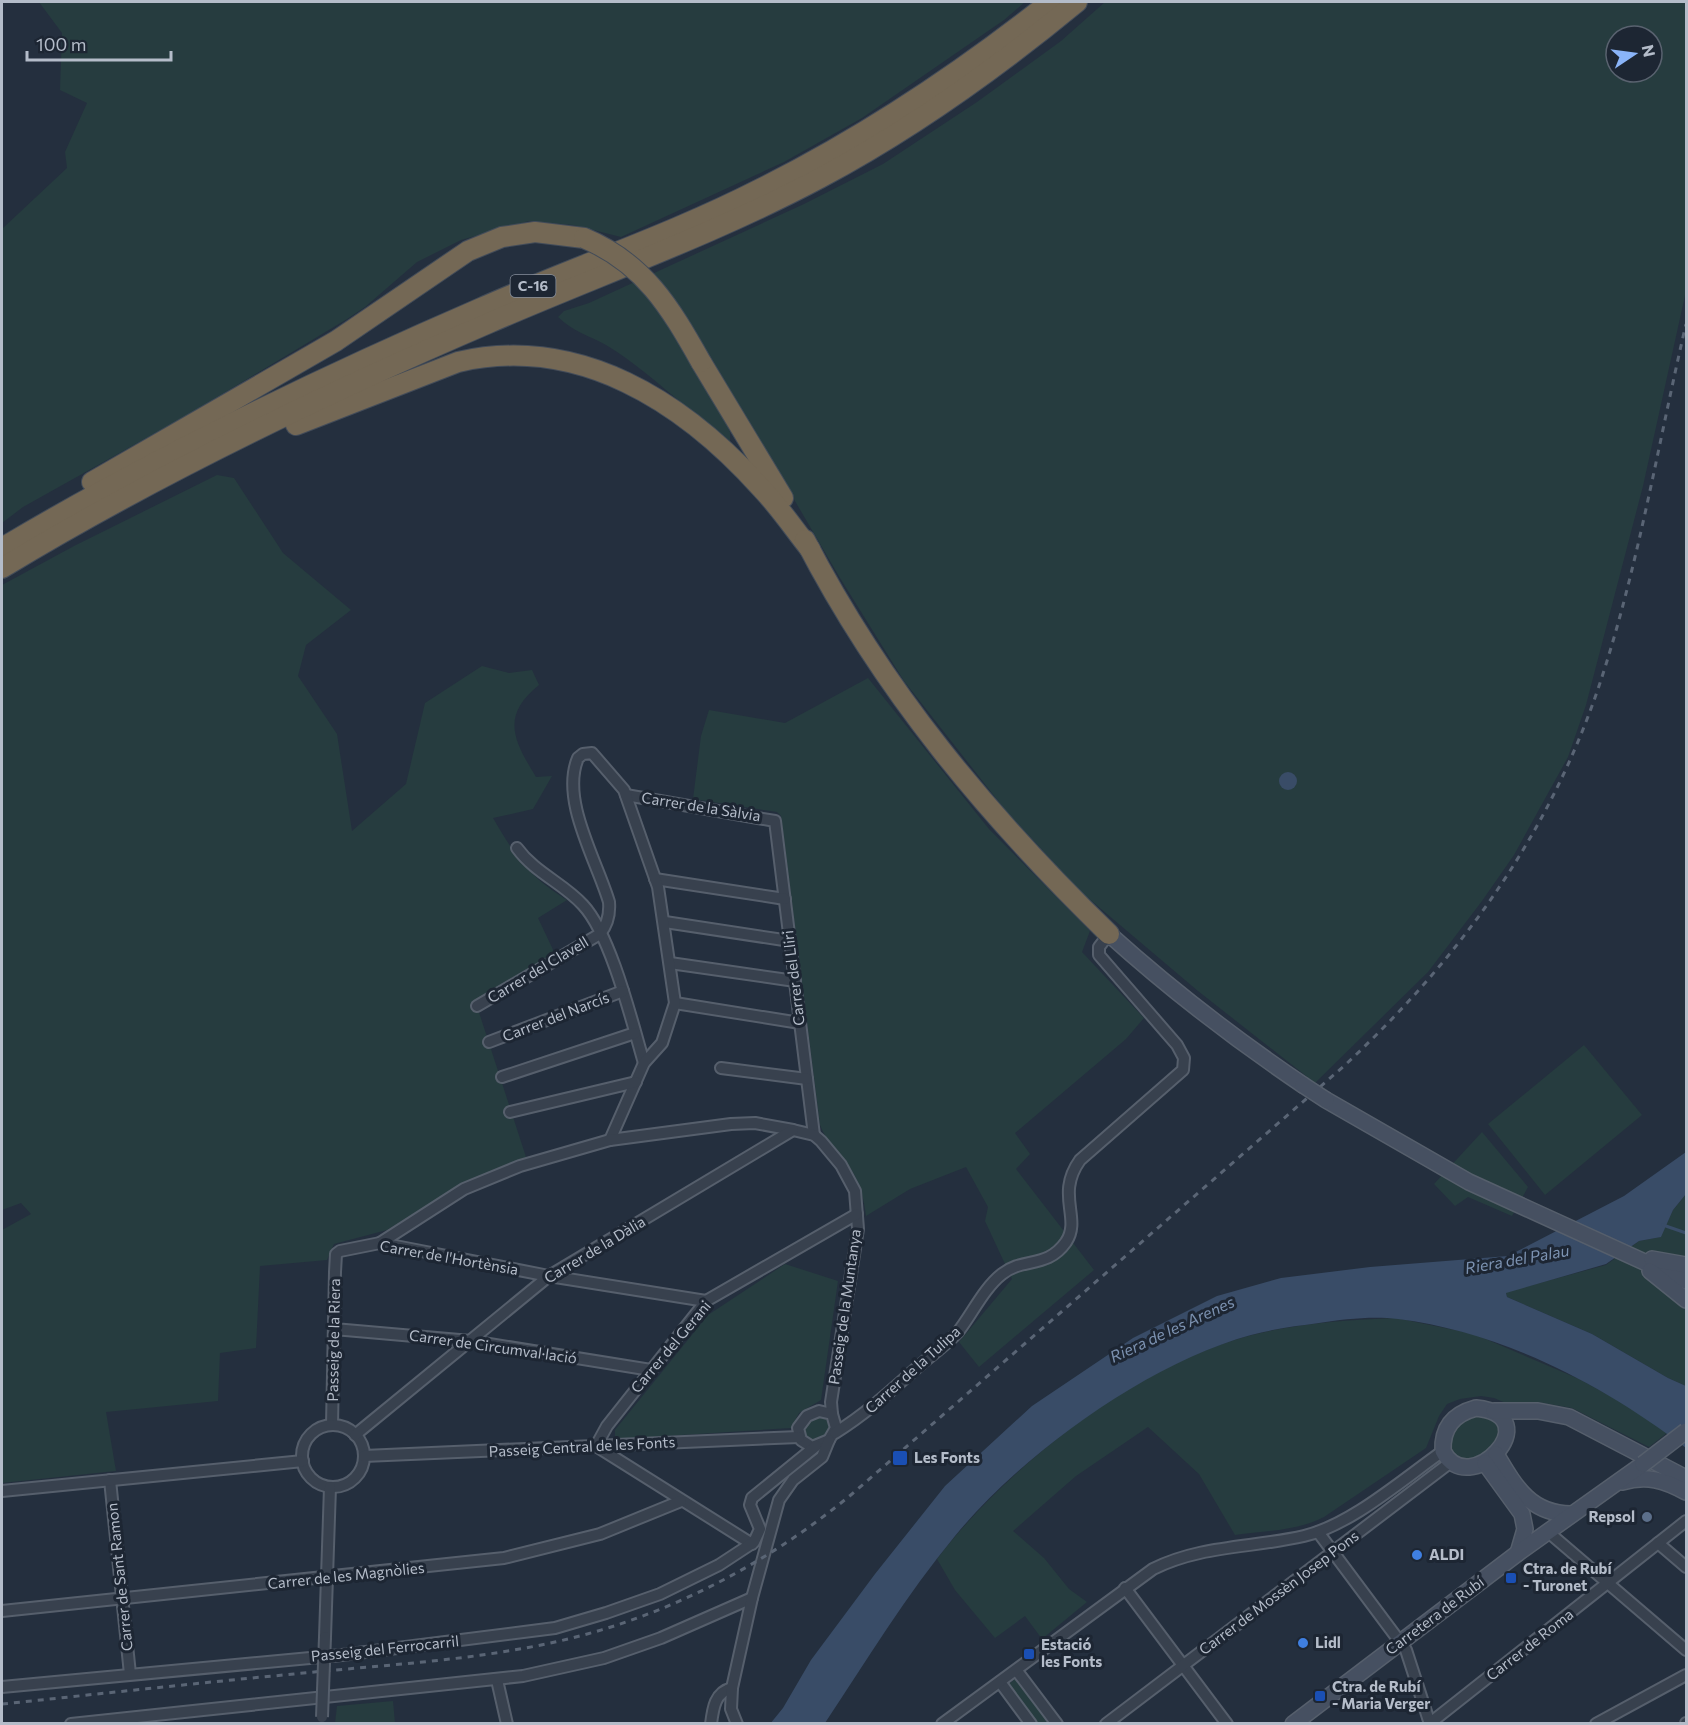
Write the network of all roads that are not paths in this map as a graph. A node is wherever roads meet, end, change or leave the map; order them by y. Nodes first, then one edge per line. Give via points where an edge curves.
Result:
1 (1050, 2) edge
2 (1077, 2) edge
3 (157, 482) junction
4 (2, 535) edge
5 (2, 549) edge
6 (810, 549) junction
7 (2, 568) edge
8 (626, 795) junction
9 (775, 821) joint
10 (517, 848) dead end
11 (655, 879) junction
12 (785, 899) junction
13 (665, 922) junction
14 (600, 934) junction
15 (1109, 934) junction
16 (790, 941) junction
17 (670, 963) junction
18 (795, 981) junction
19 (623, 991) junction
20 (675, 1003) junction
21 (477, 1006) dead end
22 (800, 1023) junction
23 (635, 1033) junction
24 (489, 1042) dead end
25 (644, 1063) junction
26 (721, 1068) dead end
27 (502, 1077) dead end
28 (807, 1079) junction
29 (636, 1082) junction
30 (510, 1112) dead end
31 (793, 1130) junction
32 (814, 1135) junction
33 (610, 1140) junction
34 (857, 1214) junction
35 (380, 1243) junction
36 (336, 1254) joint
37 (1672, 1270) edge
38 (549, 1276) junction
39 (1686, 1281) edge
40 (1686, 1300) edge
41 (706, 1301) junction
42 (334, 1329) junction
43 (471, 1341) junction
44 (651, 1370) junction
45 (1494, 1411) junction
46 (1530, 1412) junction
47 (832, 1414) junction
48 (332, 1425) junction
49 (1686, 1431) edge
50 (1506, 1434) junction
51 (355, 1435) junction
52 (799, 1437) junction
53 (832, 1437) junction
54 (596, 1446) junction
55 (816, 1446) junction
56 (364, 1455) junction
57 (1447, 1457) junction
58 (1490, 1458) junction
59 (303, 1461) junction
60 (1686, 1478) edge
61 (110, 1480) junction
62 (1613, 1486) junction
63 (330, 1487) junction
64 (2, 1491) edge
65 (1686, 1492) edge
66 (681, 1501) junction
67 (1576, 1511) junction
68 (1686, 1521) edge
69 (1318, 1532) junction
70 (1554, 1537) junction
71 (752, 1544) junction
72 (1658, 1544) junction
73 (1333, 1552) junction
74 (1518, 1553) junction
75 (1686, 1567) edge
76 (327, 1578) junction
77 (1607, 1584) junction
78 (1125, 1588) junction
79 (752, 1598) junction
80 (122, 1599) junction
81 (2, 1611) edge
82 (1403, 1646) junction
83 (1686, 1650) edge
84 (1183, 1665) junction
85 (1017, 1671) junction
86 (130, 1674) junction
87 (1686, 1675) edge
88 (497, 1680) junction
89 (1000, 1682) junction
90 (2, 1687) edge
91 (732, 1688) junction
92 (322, 1720) edge
93 (134, 1721) edge
94 (1429, 1723) edge
95 (70, 1724) edge
96 (507, 1724) edge
97 (711, 1724) edge
98 (737, 1724) edge
99 (942, 1724) edge
100 (1031, 1724) edge
101 (1057, 1724) edge
102 (1106, 1724) edge
103 (1227, 1724) edge
104 (1293, 1724) edge
105 (1307, 1724) edge
106 (1596, 1724) edge

1 - 5 highway, C-16 via 925,95 758,191 472,311 294,393 159,461
2 - 3 highway, C-16 via 940,106 819,178 651,256 377,373
3 - 6 highway via 458,362 482,357 540,356 596,369 653,396 685,418 750,476
3 - 7 highway, C-16
4 - 6 highway, bridge via 336,341 468,251 502,237 535,232 584,238 639,272 666,304
6 - 15 highway via 934,744 1013,837
8 - 9 street, Carrer de la Sàlvia
8 - 11 street
8 - 14 street via 592,753 578,758 573,777 577,810 609,902 607,922
9 - 12 street, Carrer del Lliri
10 - 14 street via 540,873 573,894
11 - 12 street
11 - 13 street
12 - 16 street, Carrer del Lliri
13 - 16 street
13 - 17 street
14 - 19 street
14 - 21 street, Carrer del Clavell
15 - 37 main road, bridge via 1242,1044 1326,1100 1434,1164 1506,1200
15 - 53 street, Carrer de la Tulipa via 1099,947 1099,955 1177,1045 1184,1065 1179,1074 1080,1160 1067,1194 1070,1231 1064,1244 1047,1260 1001,1275 956,1334
16 - 18 street, Carrer del Lliri
17 - 18 street
17 - 20 street
18 - 22 street, Carrer del Lliri
19 - 23 street
19 - 24 street, Carrer del Narcís
20 - 22 street
20 - 25 street via 662,1043
22 - 28 street, Carrer del Lliri
23 - 25 street
23 - 27 street
25 - 29 street
26 - 28 street
28 - 32 street, Carrer del Lliri
29 - 30 street
29 - 33 street
31 - 32 street
31 - 33 street via 730,1124
31 - 38 street, Carrer de la Dàlia
32 - 34 street, Passeig de la Muntanya via 849,1177
33 - 35 street via 520,1166 464,1189
34 - 41 street, Carrer del Gerani
34 - 47 street, Passeig de la Muntanya
35 - 36 street, Carrer de l'Hortènsia
35 - 38 street, Carrer de l'Hortènsia
36 - 42 street, Passeig de la Riera
37 - 39 main road
37 - 40 main road
38 - 41 street, Carrer de l'Hortènsia
38 - 43 street, Carrer de la Dàlia
41 - 44 street, Carrer del Gerani
42 - 43 street, Carrer de Circumval·lació
42 - 48 street, Passeig de la Riera
43 - 44 street, Carrer de Circumval·lació
43 - 51 street, Carrer de la Dàlia
44 - 54 street, Carrer del Gerani
45 - 46 main road
45 - 50 main road via 1505,1421
45 - 57 main road via 1476,1407 1458,1415 1447,1427
46 - 50 main road
46 - 60 main road via 1548,1412 1577,1420
47 - 52 street via 810,1414 800,1423
47 - 53 street via 836,1423
48 - 51 street
48 - 59 street via 320,1428 308,1438
49 - 62 main road, Carretera de Rubí, bridge
50 - 58 main road
51 - 56 street
52 - 54 street, Passeig Central de les Fonts
52 - 55 street via 804,1444
53 - 55 street
53 - 79 street via 822,1457 793,1480 779,1500
54 - 56 street, Passeig Central de les Fonts
54 - 66 street
55 - 71 street via 752,1498 750,1505 760,1529
56 - 63 street via 356,1477 343,1486
57 - 58 main road via 1464,1466
57 - 69 street
57 - 73 street, Carrer de Mossèn Josep Pons
58 - 67 main road via 1535,1506 1549,1513
58 - 74 main road via 1522,1514 1525,1529
59 - 61 street
59 - 63 street via 309,1476
61 - 64 street
61 - 80 street, Carrer de Sant Ramon
62 - 65 main road via 1639,1478 1656,1479
62 - 67 main road, Carretera de Rubí
62 - 70 main road, Carretera de Rubí via 1589,1511
63 - 76 street
66 - 71 street
66 - 76 street, Carrer de les Magnòlies via 600,1534 549,1549 466,1563
67 - 70 main road
67 - 74 main road, Carretera de Rubí
68 - 72 street, Carrer de Roma
69 - 73 street
69 - 78 street via 1182,1556
70 - 77 street
70 - 82 main road, Carretera de Rubí
71 - 86 street, Passeig del Ferrocarril via 719,1565 660,1593 555,1628 342,1655
72 - 75 street
72 - 77 street, Carrer de Roma
73 - 82 street
73 - 84 street, Carrer de Mossèn Josep Pons
74 - 82 main road, Carretera de Rubí
76 - 80 street, Carrer de les Magnòlies
76 - 92 street, bridge
77 - 83 street
77 - 94 street, Carrer de Roma
78 - 84 street
78 - 85 street
79 - 88 street via 604,1658
79 - 91 street
80 - 81 street, Carrer de les Magnòlies
80 - 86 street, Carrer de Sant Ramon
82 - 94 street
82 - 104 main road, Carretera de Rubí
82 - 105 main road, Carretera de Rubí
84 - 102 street, Carrer de Mossèn Josep Pons
84 - 103 street
85 - 89 street
85 - 101 street
86 - 90 street, Passeig del Ferrocarril
87 - 106 street
88 - 93 street
88 - 96 street
89 - 99 street
89 - 100 street
91 - 97 street via 717,1699
91 - 98 street via 731,1708
93 - 95 street

